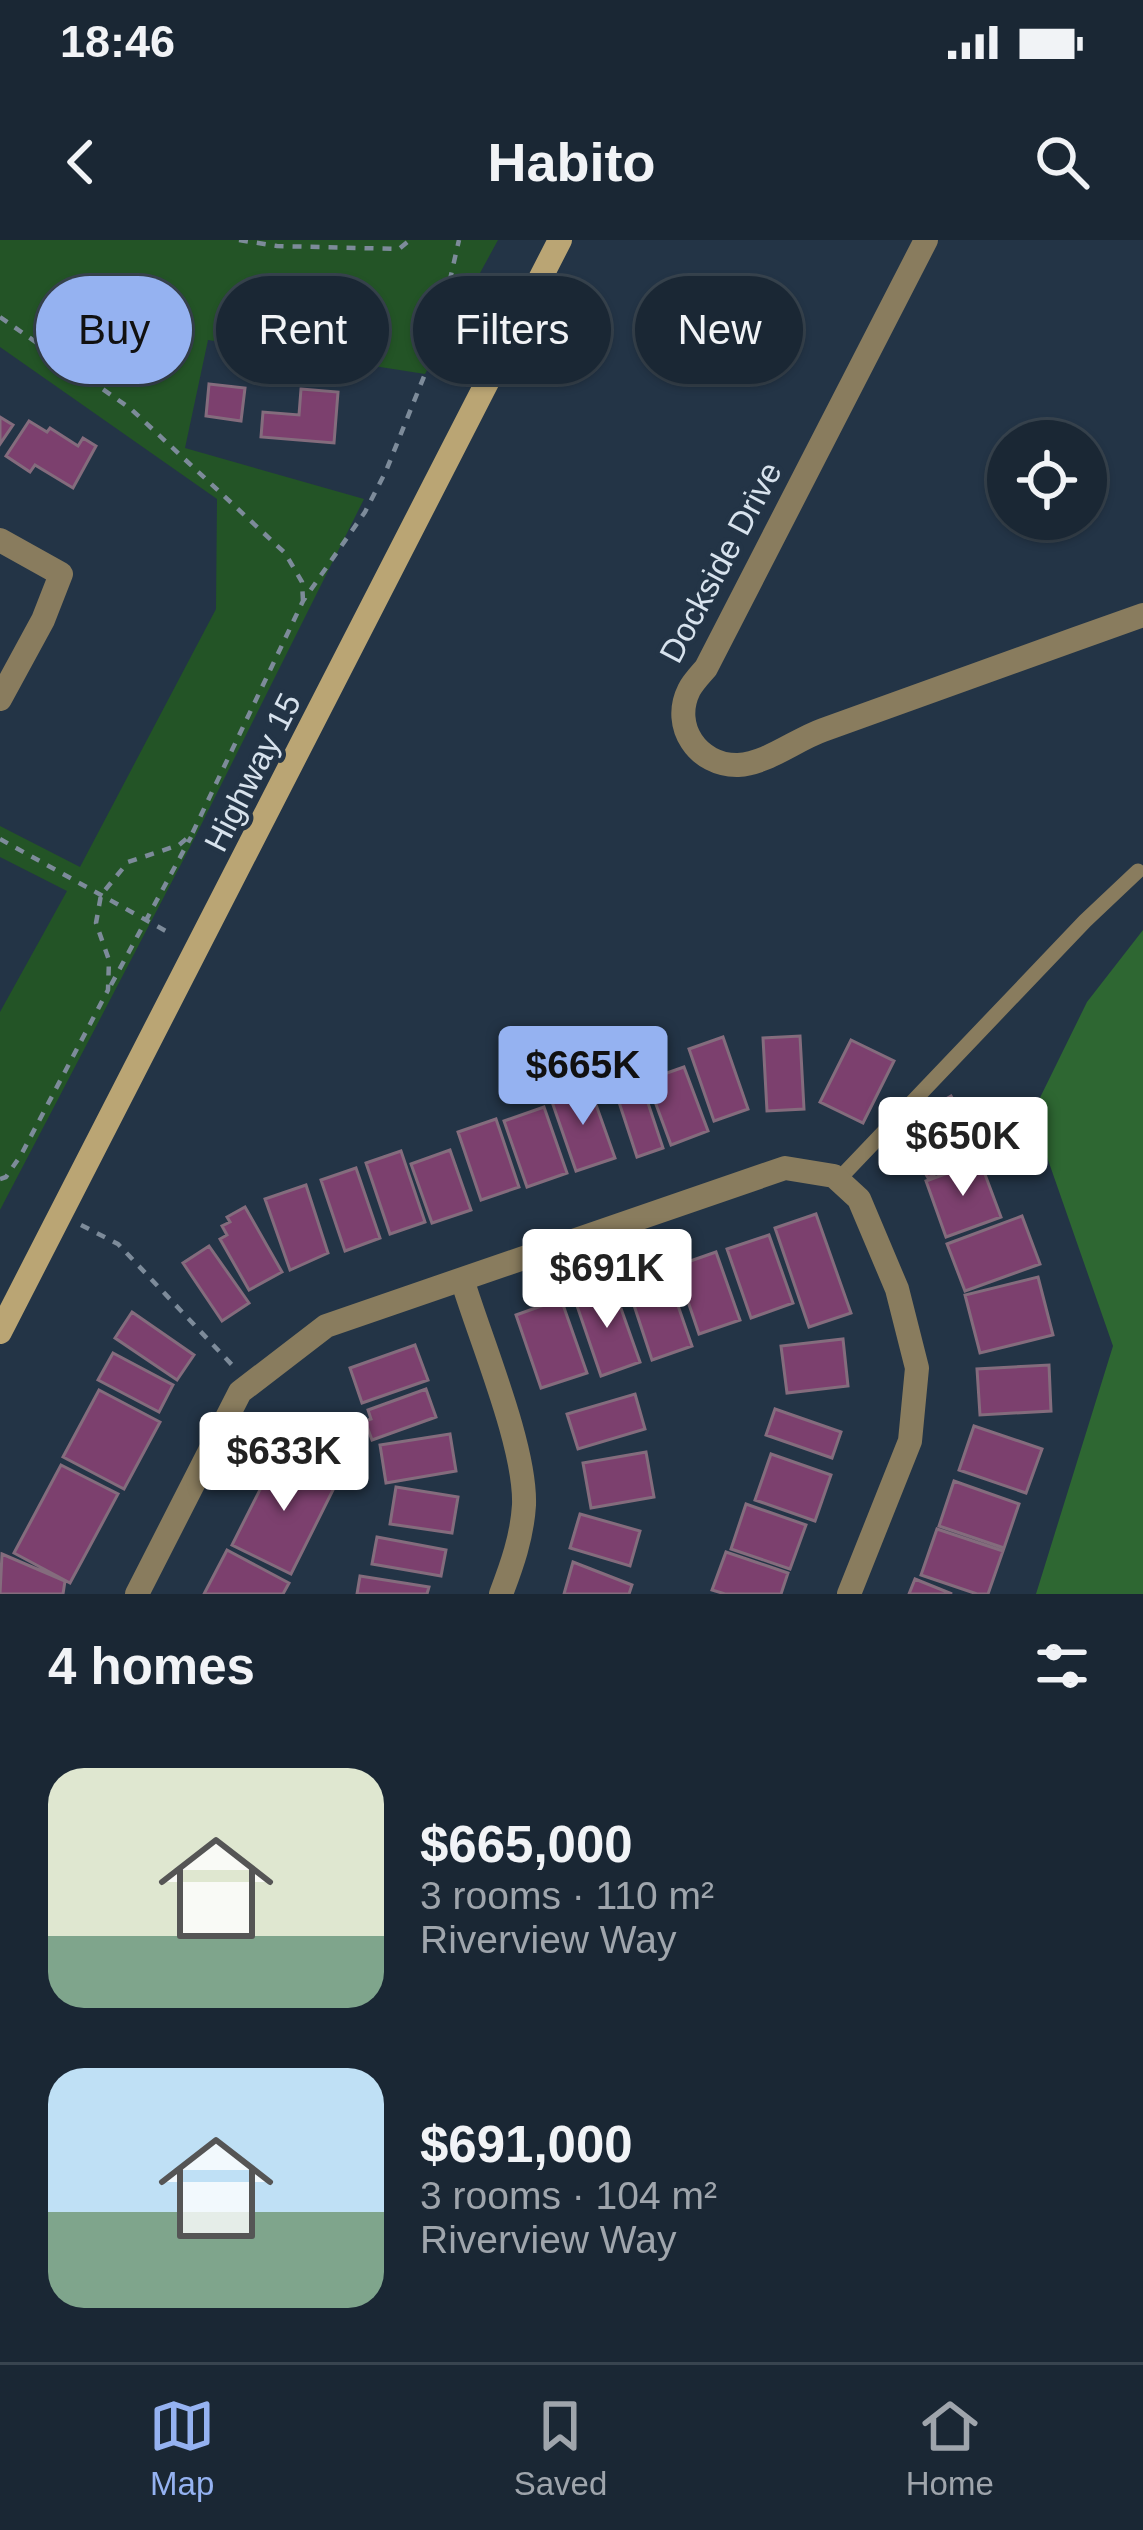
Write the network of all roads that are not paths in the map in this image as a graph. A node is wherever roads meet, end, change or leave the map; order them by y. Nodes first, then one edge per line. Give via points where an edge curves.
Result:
1 (560, 240) edge
2 (926, 240) edge
3 (0, 540) edge
4 (1143, 615) edge
5 (0, 699) edge
6 (1138, 871) dead end
7 (838, 1180) junction
8 (463, 1282) junction
9 (0, 1333) edge
10 (137, 1594) edge
11 (501, 1594) edge
12 (849, 1594) edge

1 - 9 main road, Highway 15
2 - 4 street, Dockside Drive via 689,689 682,715 689,741 708,759 759,762 813,734
3 - 5 street via 61,574
6 - 7 lane
7 - 8 street via 784,1168
7 - 12 street via 860,1199 897,1289 917,1369 910,1441
8 - 10 street via 326,1326 239,1392
8 - 11 street via 516,1448 524,1502 518,1551

